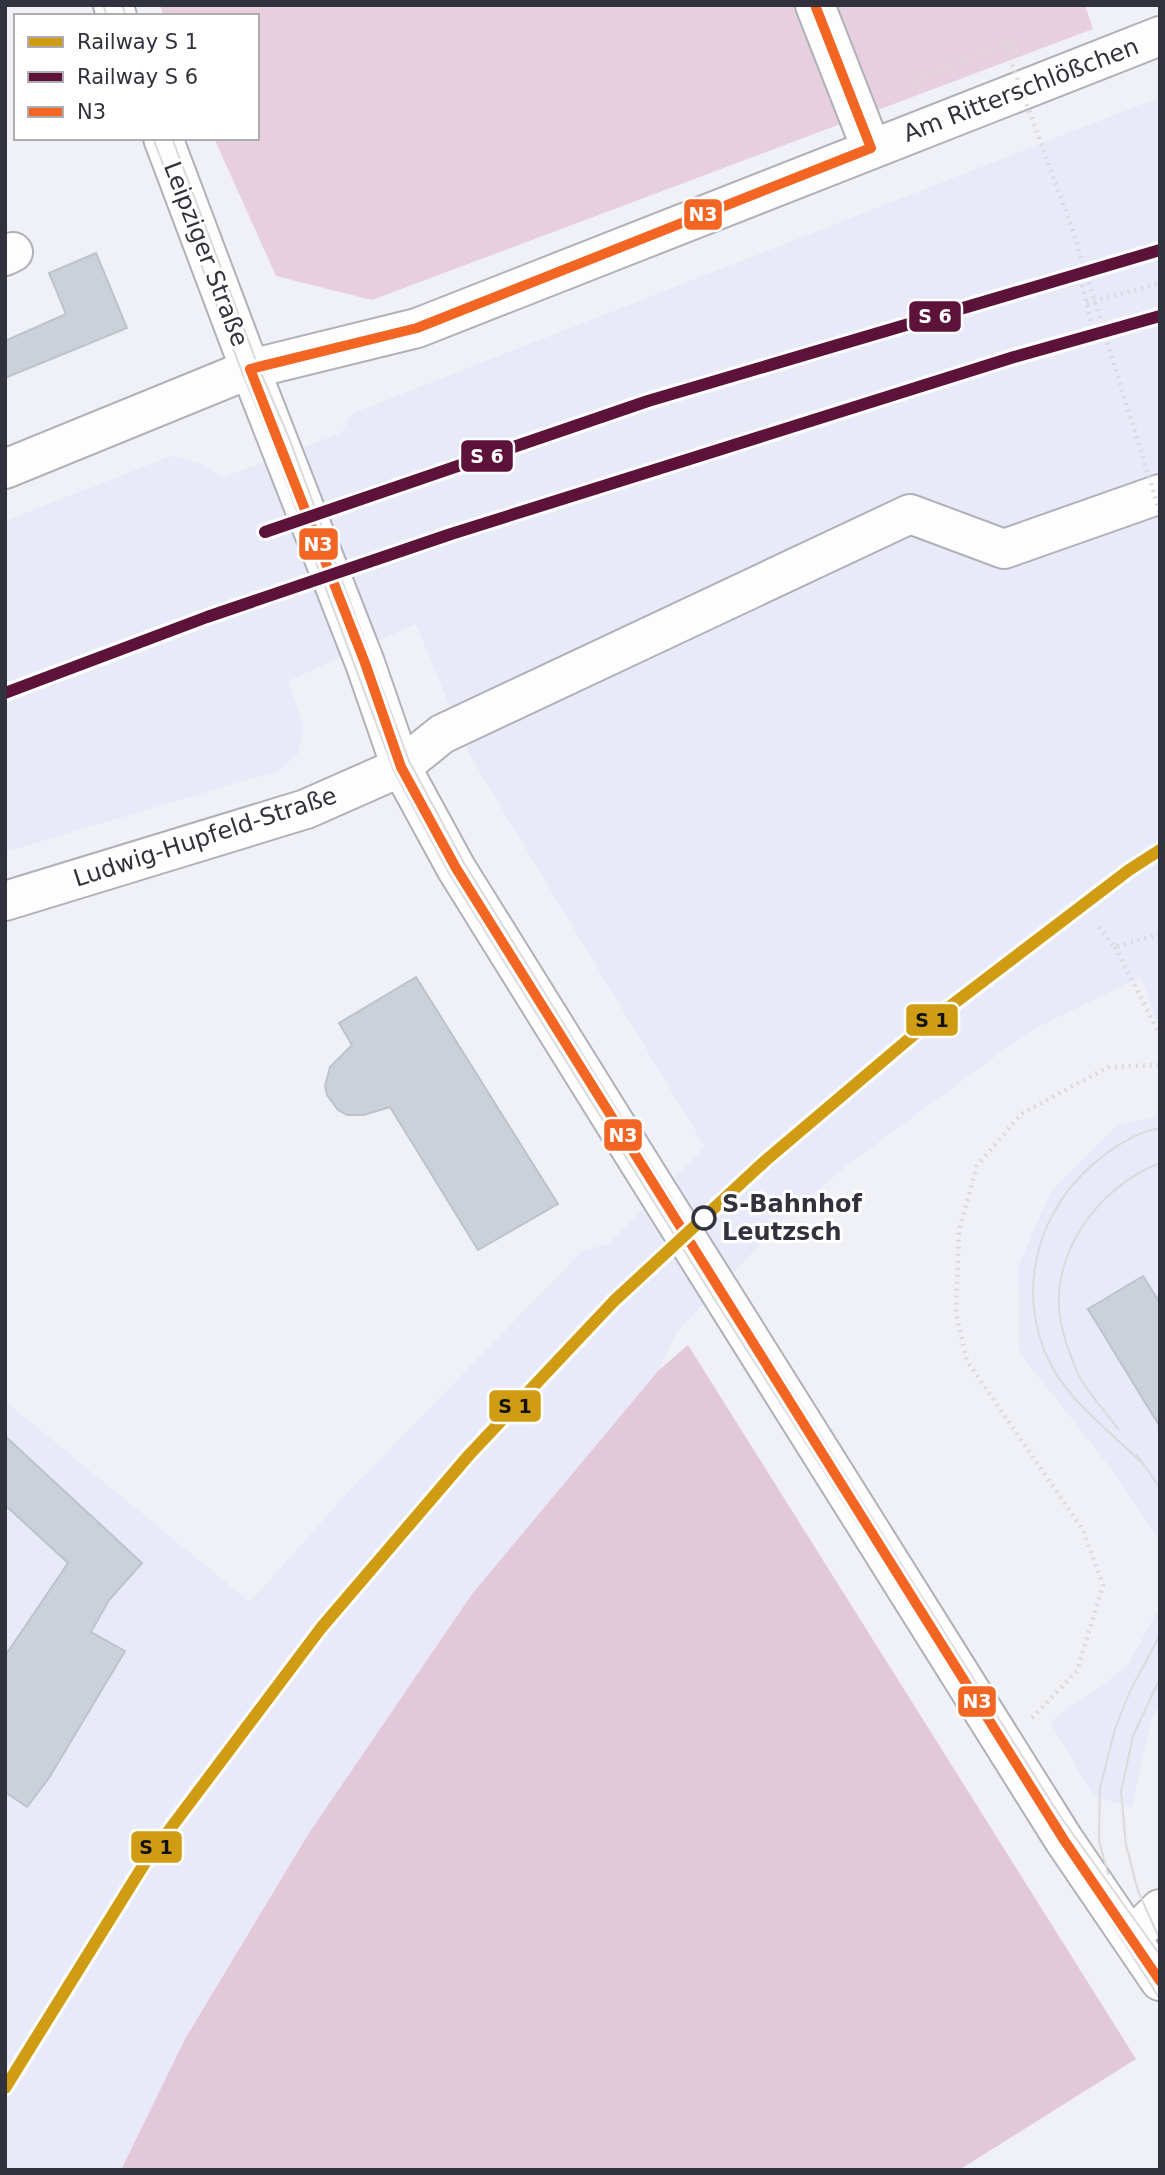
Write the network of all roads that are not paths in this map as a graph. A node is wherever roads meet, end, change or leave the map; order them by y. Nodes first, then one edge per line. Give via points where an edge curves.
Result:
1 (815, 5) edge
2 (1160, 36) edge
3 (164, 140) edge
4 (871, 148) junction
5 (250, 369) junction
6 (5, 469) edge
7 (1160, 494) edge
8 (401, 766) junction
9 (5, 901) edge
10 (1160, 1909) edge
11 (1131, 1938) junction
12 (1160, 1981) edge

1 - 4 street
2 - 4 street, Am Ritterschlößchen
3 - 5 street, Leipziger Straße
4 - 5 street, Am Ritterschlößchen via 417,328
5 - 6 street, Am Ritterschlößchen
5 - 8 street, Leipziger Straße
7 - 8 street, Ludwig-Hupfeld-Straße via 1004,549 910,514 442,734
8 - 9 street, Ludwig-Hupfeld-Straße via 306,809
8 - 11 street, Leipziger Straße via 456,868 652,1183 1005,1746
10 - 11 street
11 - 12 street, Leipziger Straße

